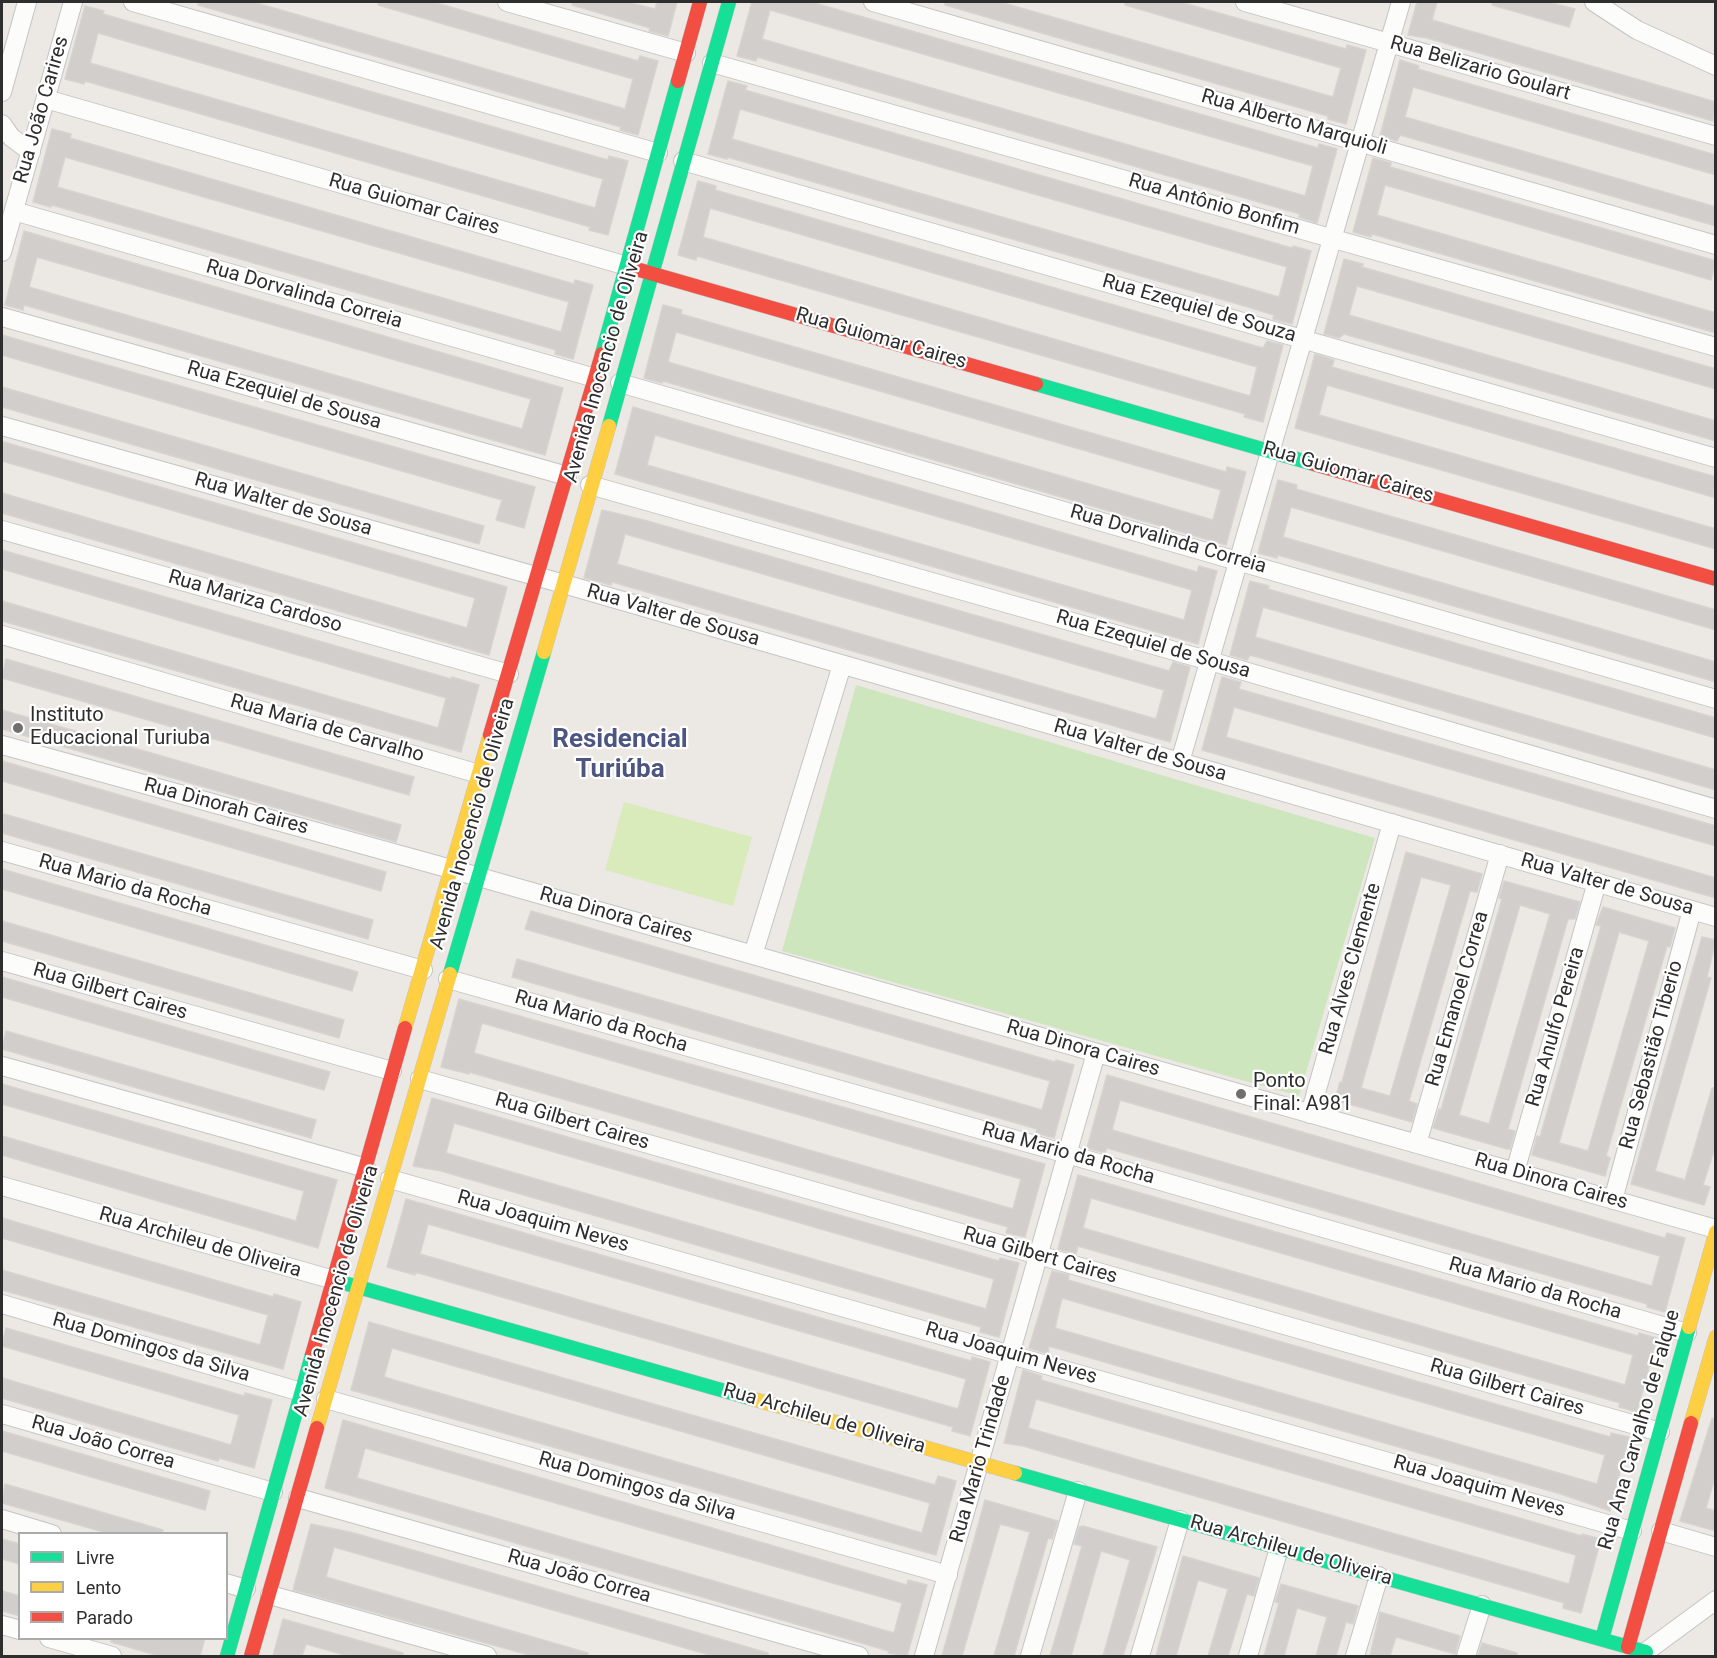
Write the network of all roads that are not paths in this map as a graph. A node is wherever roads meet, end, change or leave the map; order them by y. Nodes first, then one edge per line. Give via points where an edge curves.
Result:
1 (27, 2) edge
2 (73, 2) edge
3 (133, 2) edge
4 (507, 2) edge
5 (700, 2) edge
6 (729, 2) edge
7 (873, 2) edge
8 (1245, 2) edge
9 (1401, 2) edge
10 (1594, 2) edge
11 (1389, 43) junction
12 (686, 53) junction
13 (712, 63) junction
14 (1716, 66) edge
15 (2, 92) edge
16 (46, 99) junction
17 (2, 124) edge
18 (1716, 136) edge
19 (1360, 142) junction
20 (31, 152) junction
21 (658, 153) junction
22 (683, 161) junction
23 (14, 211) junction
24 (1332, 238) junction
25 (1716, 244) edge
26 (2, 252) edge
27 (627, 266) junction
28 (652, 274) junction
29 (2, 317) edge
30 (1303, 339) junction
31 (1716, 347) edge
32 (595, 378) junction
33 (620, 382) junction
34 (2, 426) edge
35 (1270, 451) junction
36 (1716, 458) edge
37 (567, 476) junction
38 (590, 485) junction
39 (2, 530) edge
40 (1239, 561) junction
41 (537, 577) junction
42 (1716, 579) edge
43 (564, 584) junction
44 (2, 635) edge
45 (1210, 661) junction
46 (842, 665) junction
47 (508, 674) junction
48 (1716, 699) edge
49 (2, 745) edge
50 (1180, 762) junction
51 (479, 774) junction
52 (1716, 809) edge
53 (1392, 823) junction
54 (2, 851) edge
55 (1500, 855) junction
56 (451, 869) junction
57 (478, 877) junction
58 (1597, 882) junction
59 (1692, 910) junction
60 (1716, 917) edge
61 (753, 955) junction
62 (2, 961) edge
63 (423, 970) junction
64 (448, 979) junction
65 (1096, 1053) junction
66 (2, 1066) edge
67 (392, 1071) junction
68 (420, 1079) junction
69 (1310, 1114) junction
70 (1417, 1144) junction
71 (1067, 1154) junction
72 (366, 1168) junction
73 (1515, 1172) junction
74 (390, 1179) junction
75 (2, 1186) edge
76 (1613, 1200) junction
77 (1716, 1231) edge
78 (1038, 1255) junction
79 (334, 1280) junction
80 (359, 1288) junction
81 (2, 1304) edge
82 (1687, 1333) junction
83 (1716, 1337) edge
84 (1012, 1354) junction
85 (301, 1392) junction
86 (326, 1399) junction
87 (2, 1414) edge
88 (1660, 1432) junction
89 (979, 1463) junction
90 (1078, 1491) junction
91 (273, 1492) junction
92 (298, 1498) junction
93 (2, 1519) edge
94 (1180, 1520) junction
95 (1661, 1531) junction
96 (48, 1532) edge
97 (1632, 1532) junction
98 (1716, 1547) edge
99 (1279, 1548) junction
100 (948, 1575) junction
101 (1379, 1576) junction
102 (228, 1584) edge
103 (246, 1589) junction
104 (270, 1595) junction
105 (1716, 1600) edge
106 (1482, 1605) junction
107 (2, 1625) edge
108 (18, 1629) edge
109 (1602, 1639) junction
110 (56, 1640) edge
111 (1638, 1652) edge
112 (112, 1656) edge
113 (227, 1656) edge
114 (251, 1656) edge
115 (487, 1656) edge
116 (859, 1656) edge
117 (924, 1656) edge
118 (1030, 1656) edge
119 (1140, 1656) edge
120 (1248, 1656) edge
121 (1355, 1656) edge
122 (1466, 1656) edge

1 - 15 street
2 - 16 street, Rua João Carires
3 - 21 street
4 - 12 street
5 - 12 street, Avenida Inocencio de Oliveira
6 - 13 street, Avenida Inocencio de Oliveira
7 - 19 street, Rua Alberto Marquioli
8 - 11 street, Rua Belizario Goulart
9 - 11 street
10 - 14 street via 1637,30
11 - 18 street, Rua Belizario Goulart
11 - 19 street
12 - 21 street, Avenida Inocencio de Oliveira
13 - 22 street, Avenida Inocencio de Oliveira
13 - 24 street, Rua Antônio Bonfim
16 - 20 street, Rua João Carires
16 - 27 street, Rua Guiomar Caires
17 - 20 street via 10,137
19 - 24 street
19 - 25 street, Rua Alberto Marquioli
20 - 23 street, Rua João Carires
21 - 27 street, Avenida Inocencio de Oliveira
22 - 28 street, Avenida Inocencio de Oliveira
22 - 30 street, Rua Ezequiel de Souza
23 - 26 street, Rua João Carires
23 - 32 street, Rua Dorvalinda Correia
24 - 30 street
24 - 31 street, Rua Antônio Bonfim
27 - 28 street, Rua Guiomar Caires
27 - 32 street, Avenida Inocencio de Oliveira
28 - 33 street, Avenida Inocencio de Oliveira
28 - 35 street, Rua Guiomar Caires
29 - 37 street, Rua Ezequiel de Sousa
30 - 35 street
30 - 36 street, Rua Ezequiel de Souza
32 - 37 street, Avenida Inocencio de Oliveira
33 - 38 street, Avenida Inocencio de Oliveira
33 - 40 street, Rua Dorvalinda Correia
34 - 41 street, Rua Walter de Sousa
35 - 40 street
35 - 42 street, Rua Guiomar Caires
37 - 41 street, Avenida Inocencio de Oliveira
38 - 43 street, Avenida Inocencio de Oliveira
38 - 45 street, Rua Ezequiel de Sousa
39 - 47 street, Rua Mariza Cardoso
40 - 45 street
40 - 48 street, Rua Dorvalinda Correia
41 - 43 street, Rua Walter de Sousa
41 - 47 street, Avenida Inocencio de Oliveira
43 - 46 street, Rua Valter de Sousa
43 - 57 street, Avenida Inocencio de Oliveira
44 - 51 street, Rua Maria de Carvalho
45 - 50 street
45 - 52 street, Rua Ezequiel de Sousa
46 - 50 street, Rua Valter de Sousa
46 - 61 street
47 - 51 street, Avenida Inocencio de Oliveira
49 - 56 street, Rua Dinorah Caires
50 - 53 street, Rua Valter de Sousa
51 - 56 street, Avenida Inocencio de Oliveira
53 - 55 street, Rua Valter de Sousa
53 - 69 street, Rua Alves Clemente
54 - 63 street, Rua Mario da Rocha
55 - 58 street, Rua Valter de Sousa
55 - 70 street, Rua Emanoel Correa
56 - 57 street, Rua Dinora Caires
56 - 63 street, Avenida Inocencio de Oliveira
57 - 61 street, Rua Dinora Caires
57 - 64 street, Avenida Inocencio de Oliveira
58 - 59 street, Rua Valter de Sousa
58 - 73 street, Rua Anulfo Pereira
59 - 60 street, Rua Valter de Sousa
59 - 76 street, Rua Sebastião Tiberio
61 - 65 street, Rua Dinora Caires
62 - 67 street, Rua Gilbert Caires
63 - 67 street, Avenida Inocencio de Oliveira
64 - 68 street, Avenida Inocencio de Oliveira
64 - 71 street, Rua Mario da Rocha
65 - 69 street, Rua Dinora Caires
65 - 71 street, Rua Mario Trindade
66 - 72 street
67 - 72 street, Avenida Inocencio de Oliveira
68 - 74 street, Avenida Inocencio de Oliveira
68 - 78 street, Rua Gilbert Caires
69 - 70 street, Rua Dinora Caires
70 - 73 street, Rua Dinora Caires
71 - 78 street, Rua Mario Trindade
71 - 82 street, Rua Mario da Rocha
72 - 79 street, Avenida Inocencio de Oliveira
73 - 76 street, Rua Dinora Caires
74 - 80 street, Avenida Inocencio de Oliveira
74 - 84 street, Rua Joaquim Neves
75 - 79 street, Rua Archileu de Oliveira
76 - 77 street, Rua Dinora Caires
77 - 82 street, Rua Ana Carvalho de Falque
78 - 84 street, Rua Mario Trindade
78 - 88 street, Rua Gilbert Caires
79 - 80 street, Rua Archileu de Oliveira
79 - 85 street, Avenida Inocencio de Oliveira
80 - 86 street, Avenida Inocencio de Oliveira
80 - 89 street, Rua Archileu de Oliveira
81 - 85 street, Rua Domingos da Silva
82 - 88 street, Rua Ana Carvalho de Falque
83 - 95 street
84 - 89 street, Rua Mario Trindade
84 - 97 street, Rua Joaquim Neves
85 - 91 street, Avenida Inocencio de Oliveira
86 - 92 street, Avenida Inocencio de Oliveira
86 - 100 street, Rua Domingos da Silva
87 - 91 street, Rua João Correa
88 - 97 street, Rua Ana Carvalho de Falque
89 - 90 street, Rua Archileu de Oliveira
89 - 100 street, Rua Mario Trindade
90 - 94 street, Rua Archileu de Oliveira
90 - 118 street
91 - 103 street, Avenida Inocencio de Oliveira
92 - 104 street, Avenida Inocencio de Oliveira
92 - 116 street, Rua João Correa
93 - 96 street
94 - 99 street, Rua Archileu de Oliveira
94 - 119 street
95 - 98 street
95 - 111 street
97 - 109 street, Rua Ana Carvalho de Falque
99 - 101 street, Rua Archileu de Oliveira
99 - 120 street
100 - 117 street, Rua Mario Trindade
101 - 106 street, Rua Archileu de Oliveira
101 - 121 street
102 - 103 street
103 - 113 street, Avenida Inocencio de Oliveira
104 - 114 street, Avenida Inocencio de Oliveira
104 - 115 street
105 - 111 street
106 - 109 street, Rua Archileu de Oliveira
106 - 122 street
107 - 108 street
109 - 111 street, Rua Archileu de Oliveira
110 - 112 street

